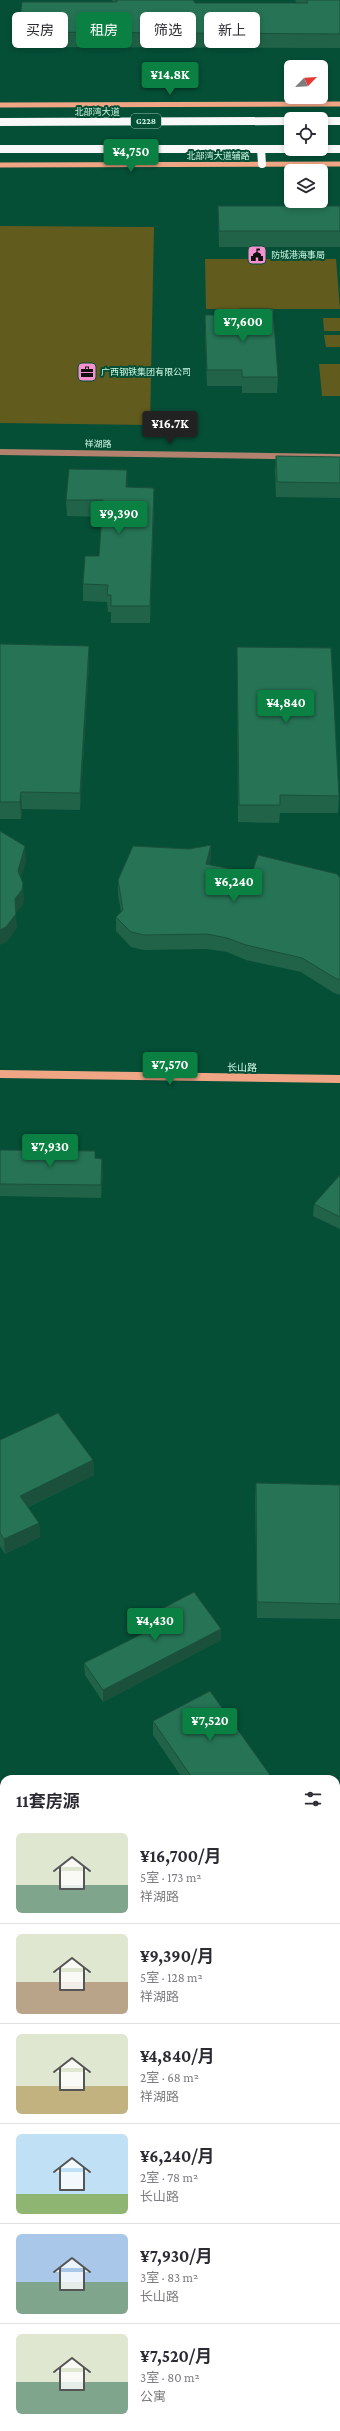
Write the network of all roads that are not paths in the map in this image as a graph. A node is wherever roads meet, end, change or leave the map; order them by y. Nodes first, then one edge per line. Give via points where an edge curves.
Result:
1 (340, 104) edge
2 (0, 105) edge
3 (284, 121) edge
4 (328, 121) edge
5 (340, 121) edge
6 (0, 122) edge
7 (0, 149) edge
8 (261, 149) junction
9 (284, 149) edge
10 (328, 149) edge
11 (340, 149) edge
12 (262, 164) junction
13 (340, 164) edge
14 (0, 165) edge
15 (0, 452) edge
16 (340, 457) edge
17 (0, 1074) edge
18 (340, 1078) edge

1 - 2 main road
3 - 6 highway, 北部湾大道 / G228
4 - 5 highway
7 - 8 highway
8 - 9 highway
8 - 12 highway
10 - 11 highway
12 - 13 main road, 北部湾大道辅路
12 - 14 main road, 北部湾大道辅路
15 - 16 street, 祥湖路
17 - 18 main road, 长山路

